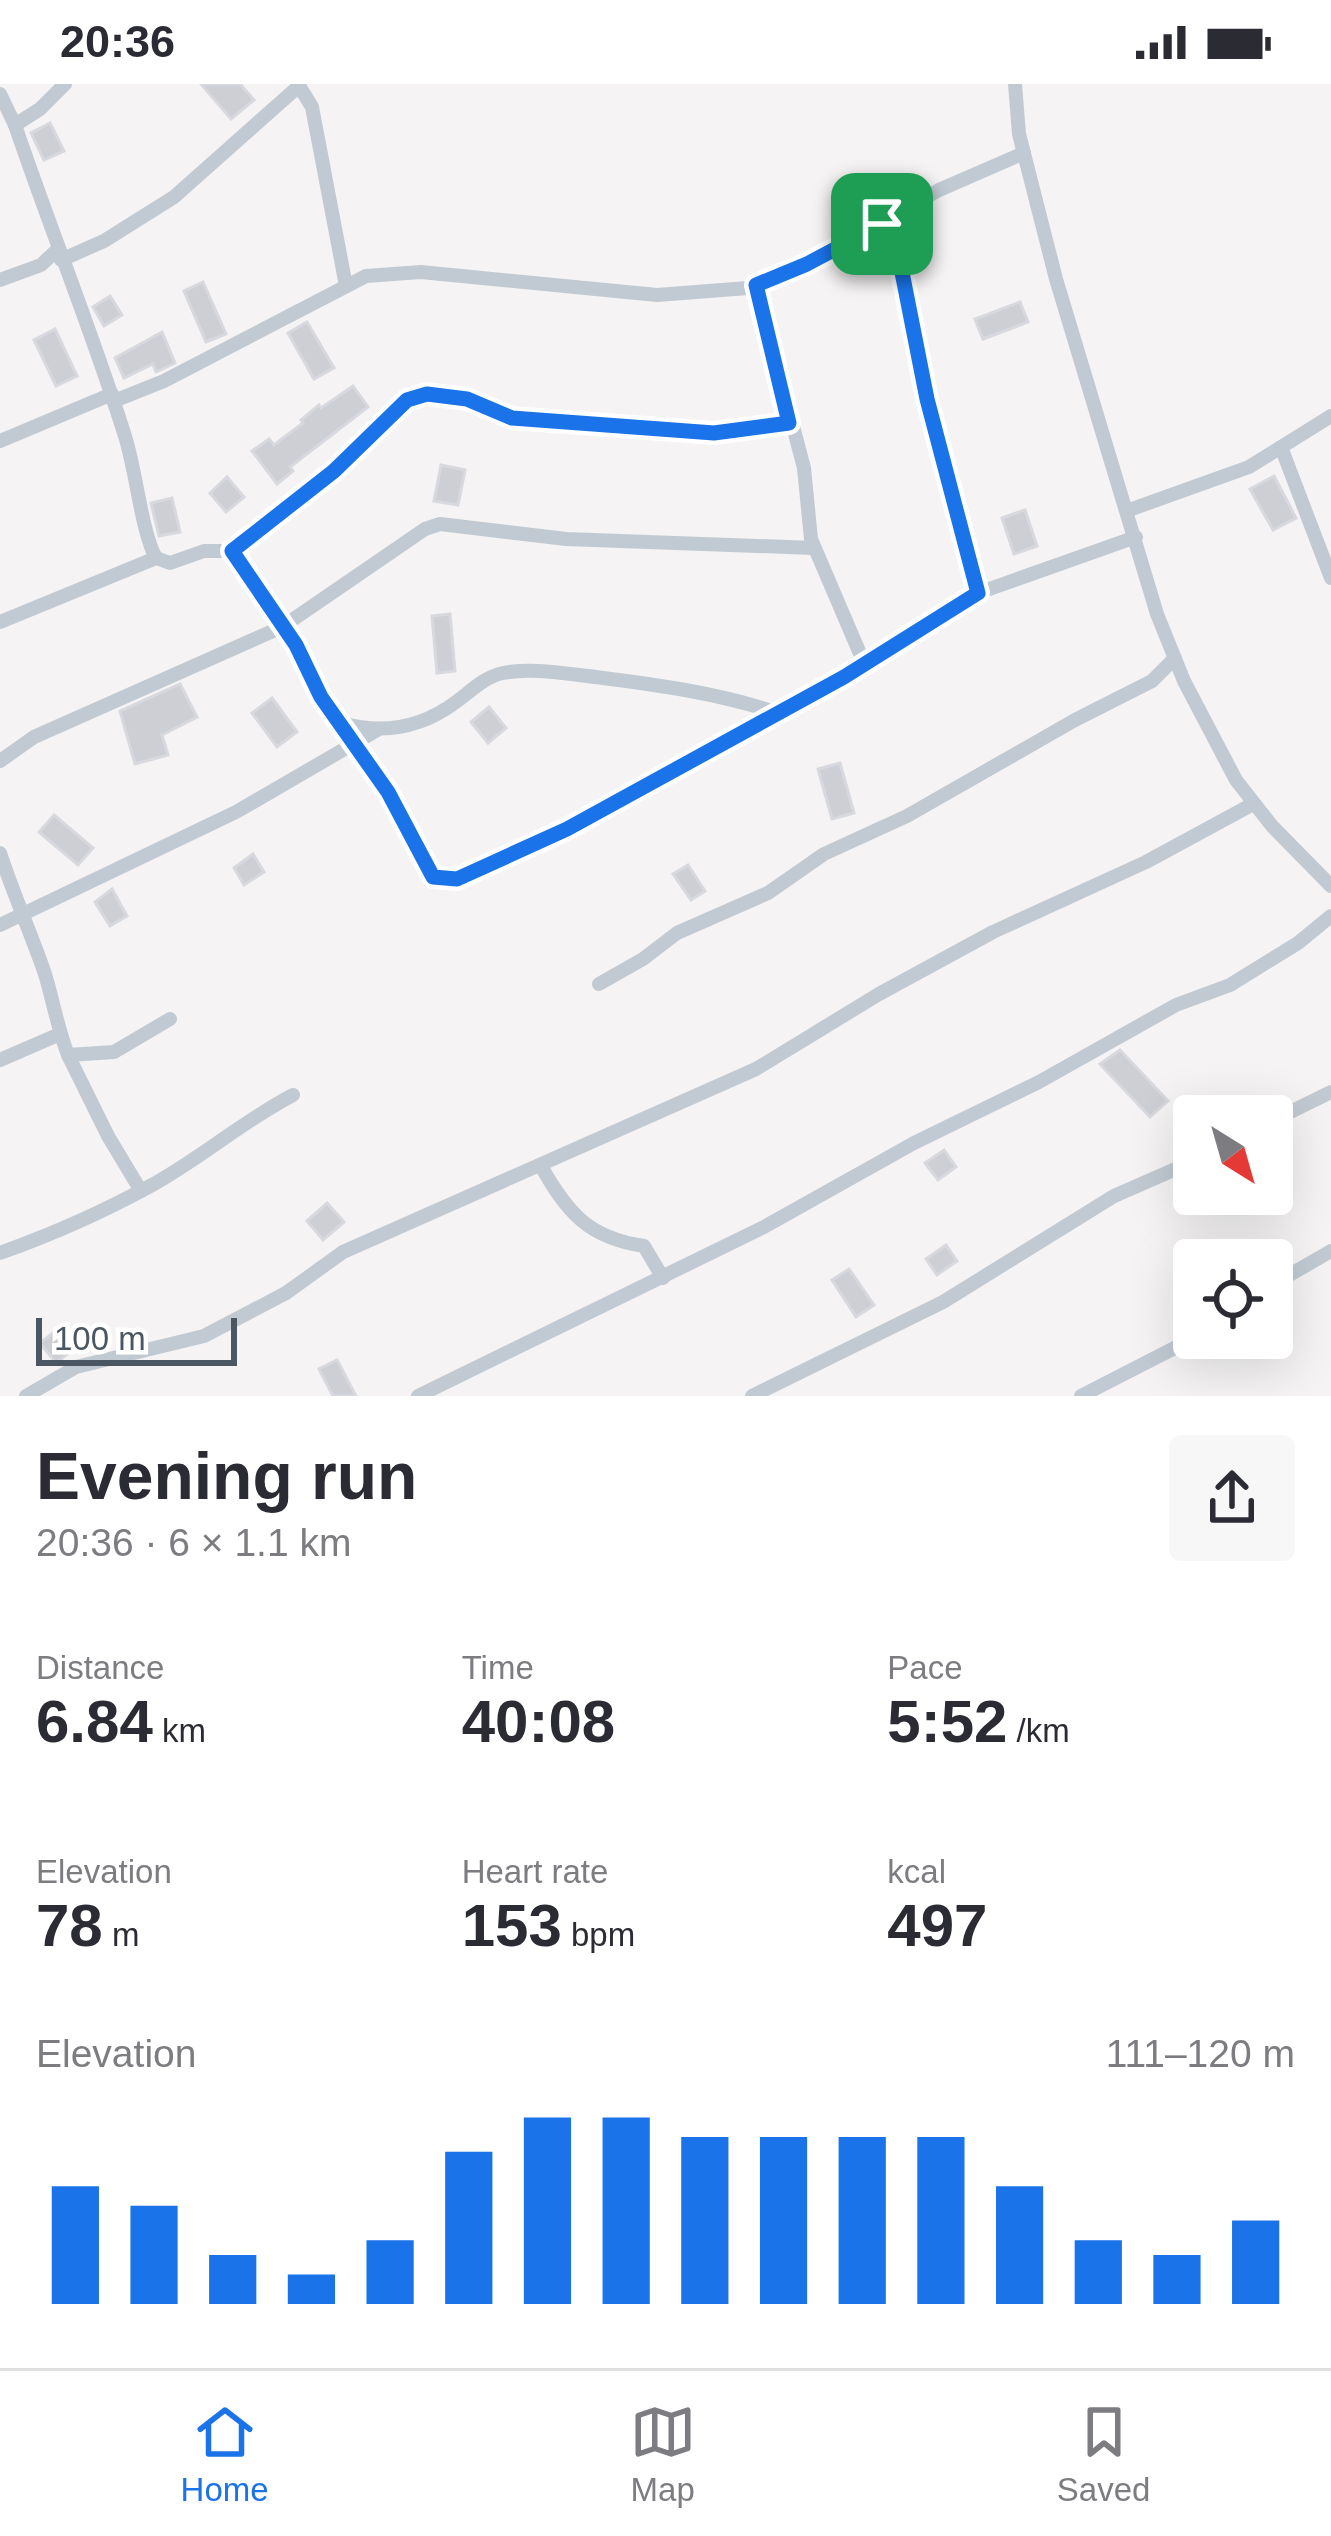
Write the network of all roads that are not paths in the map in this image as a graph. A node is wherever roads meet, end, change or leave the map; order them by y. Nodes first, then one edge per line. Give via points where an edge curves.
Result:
1 (65, 84) edge
2 (1016, 84) edge
3 (298, 85) edge
4 (0, 94) edge
5 (9, 121) edge
6 (1024, 153) junction
7 (882, 224) junction
8 (59, 255) junction
9 (0, 280) edge
10 (756, 285) junction
11 (346, 286) junction
12 (113, 397) junction
13 (1331, 416) edge
14 (789, 423) junction
15 (0, 441) edge
16 (1281, 447) junction
17 (1129, 510) junction
18 (1136, 536) junction
19 (814, 548) junction
20 (232, 551) junction
21 (156, 558) junction
22 (1331, 578) edge
23 (978, 593) junction
24 (0, 622) edge
25 (282, 627) junction
26 (1175, 658) junction
27 (864, 663) junction
28 (778, 713) junction
29 (342, 723) junction
30 (379, 729) junction
31 (355, 745) junction
32 (0, 760) edge
33 (1253, 804) junction
34 (0, 853) edge
35 (1328, 879) edge
36 (24, 914) junction
37 (1331, 916) edge
38 (0, 925) edge
39 (599, 984) dead end
40 (170, 1019) dead end
41 (59, 1034) junction
42 (68, 1055) junction
43 (0, 1060) edge
44 (1331, 1093) edge
45 (293, 1095) dead end
46 (1293, 1111) edge
47 (541, 1166) junction
48 (1173, 1170) edge
49 (142, 1190) junction
50 (1331, 1251) edge
51 (0, 1253) edge
52 (1293, 1274) edge
53 (663, 1278) junction
54 (1173, 1349) edge
55 (26, 1396) edge
56 (418, 1396) edge
57 (752, 1396) edge
58 (1081, 1396) edge

1 - 5 street via 40,110
2 - 6 street
3 - 8 street via 174,197 104,241
3 - 11 street via 312,107
4 - 5 street
5 - 8 street
6 - 7 street
6 - 17 street
7 - 10 street
7 - 23 street via 898,252
8 - 9 street
8 - 12 street
10 - 11 street via 657,295 404,271
10 - 14 street
11 - 12 street via 136,395
12 - 15 street
12 - 21 street
13 - 16 street
14 - 19 street
14 - 20 street via 714,433 512,418 467,399 427,394 407,400 334,471
16 - 17 street via 1249,467
16 - 22 street
17 - 18 street
18 - 23 street
18 - 26 street
19 - 25 street via 566,539 440,524
19 - 27 street
20 - 21 street via 170,563
20 - 25 street
21 - 24 street
23 - 27 street
25 - 29 street
25 - 32 street via 34,736
26 - 33 street
26 - 39 street via 1152,681 824,854 768,893 677,934
27 - 28 street
28 - 30 street via 677,688 515,671 484,680 431,718
28 - 31 street via 567,829 457,879 441,880 426,867
29 - 30 street
29 - 31 street
30 - 31 street
31 - 36 street
33 - 35 street
33 - 47 street via 992,932 756,1069
34 - 36 street
36 - 38 street
36 - 41 street
37 - 53 street via 1230,985 1176,1005
40 - 42 street via 114,1052
41 - 42 street
41 - 43 street
42 - 49 street
44 - 46 street
45 - 49 street
47 - 53 street via 568,1211 615,1240 644,1246
47 - 55 street via 343,1252 204,1336 76,1366
48 - 57 street via 1114,1196 944,1302
49 - 51 street
50 - 52 street
53 - 56 street
54 - 58 street

